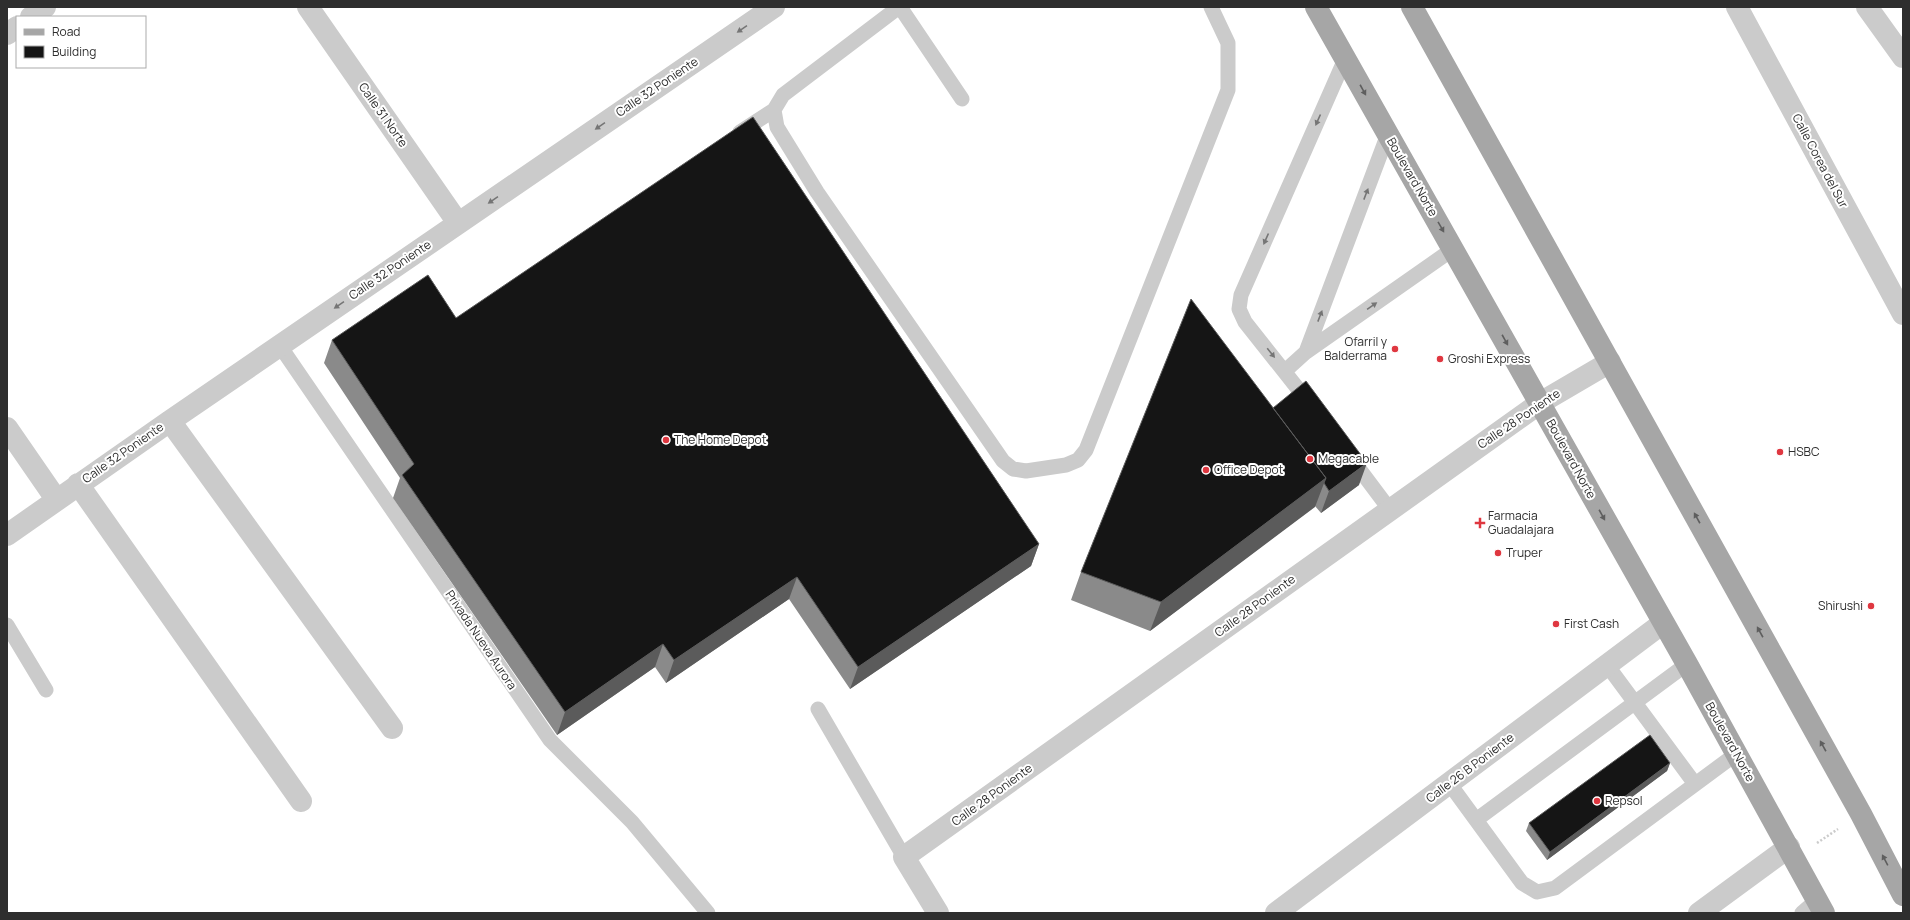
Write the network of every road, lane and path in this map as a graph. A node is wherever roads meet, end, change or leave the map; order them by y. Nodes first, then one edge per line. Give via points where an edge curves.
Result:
1 (45, 7) edge
2 (308, 7) edge
3 (774, 7) edge
4 (900, 7) edge
5 (1211, 7) edge
6 (1316, 7) edge
7 (1412, 7) edge
8 (1737, 7) edge
9 (1867, 7) edge
10 (32, 16) edge
11 (16, 28) edge
12 (7, 34) edge
13 (1903, 58) edge
14 (1346, 59) junction
15 (962, 99) dead end
16 (774, 110) junction
17 (1388, 134) junction
18 (728, 141) edge
19 (458, 224) junction
20 (1453, 249) junction
21 (1903, 314) edge
22 (280, 346) junction
23 (1306, 352) junction
24 (1610, 362) junction
25 (1285, 372) junction
26 (1540, 403) junction
27 (1319, 416) edge
28 (170, 421) junction
29 (7, 428) edge
30 (1342, 447) edge
31 (78, 484) junction
32 (56, 499) junction
33 (1390, 510) junction
34 (7, 535) edge
35 (1663, 623) junction
36 (7, 626) edge
37 (1687, 664) junction
38 (1607, 665) junction
39 (46, 690) dead end
40 (1635, 702) junction
41 (818, 710) dead end
42 (392, 728) dead end
43 (1736, 754) junction
44 (1449, 783) junction
45 (1695, 784) junction
46 (301, 801) dead end
47 (1861, 814) junction
48 (1476, 820) junction
49 (1792, 852) junction
50 (904, 857) junction
51 (1903, 894) edge
52 (1814, 909) edge
53 (708, 913) edge
54 (938, 913) edge
55 (1276, 913) edge
56 (1699, 913) edge

1 - 10 street
2 - 19 street, Calle 31 Norte
3 -> 19 street, Calle 32 Poniente
4 - 15 lane
4 - 16 lane via 783,95
5 - 16 lane via 1228,43 1228,90 1086,450 1078,460 1066,465 1026,471 1013,469 1003,461 818,192 777,126
6 - 14 main road, Boulevard Norte
7 - 24 main road
8 - 21 street, Calle Corea del Sur
9 - 13 street
11 - 12 street
14 -> 17 main road, Boulevard Norte
14 -> 25 lane via 1241,295 1239,309 1245,322
16 - 18 lane
17 -> 20 main road, Boulevard Norte
23 -> 17 lane
19 -> 22 street, Calle 32 Poniente
23 -> 20 lane
20 -> 26 main road, Boulevard Norte
22 - 28 street, Calle 32 Poniente
22 - 53 lane, Privada Nueva Aurora via 550,740 632,822
23 - 25 lane
24 - 26 street, Calle 28 Poniente
47 -> 24 main road
25 - 27 lane
26 - 33 street, Calle 28 Poniente
26 -> 35 main road, Boulevard Norte
28 - 31 street, Calle 32 Poniente
28 - 42 street
29 - 32 street
30 - 33 lane
31 - 32 street, Calle 32 Poniente
31 - 46 street
32 - 34 street, Calle 32 Poniente
33 - 50 street, Calle 28 Poniente
35 - 37 main road, Boulevard Norte
35 - 38 street, Calle 26 B Poniente
36 - 39 lane
37 - 40 lane
37 - 43 main road, Boulevard Norte
38 - 40 lane
38 - 44 street, Calle 26 B Poniente
40 - 45 lane
40 - 48 lane
41 - 50 lane
43 - 45 lane
43 - 49 main road, Boulevard Norte
44 - 48 lane
44 - 55 street, Calle 26 B Poniente
45 - 48 lane via 1555,888 1537,892 1522,883
47 - 49 path
51 -> 47 main road
49 - 52 main road, Boulevard Norte
49 - 56 street
50 - 54 street

